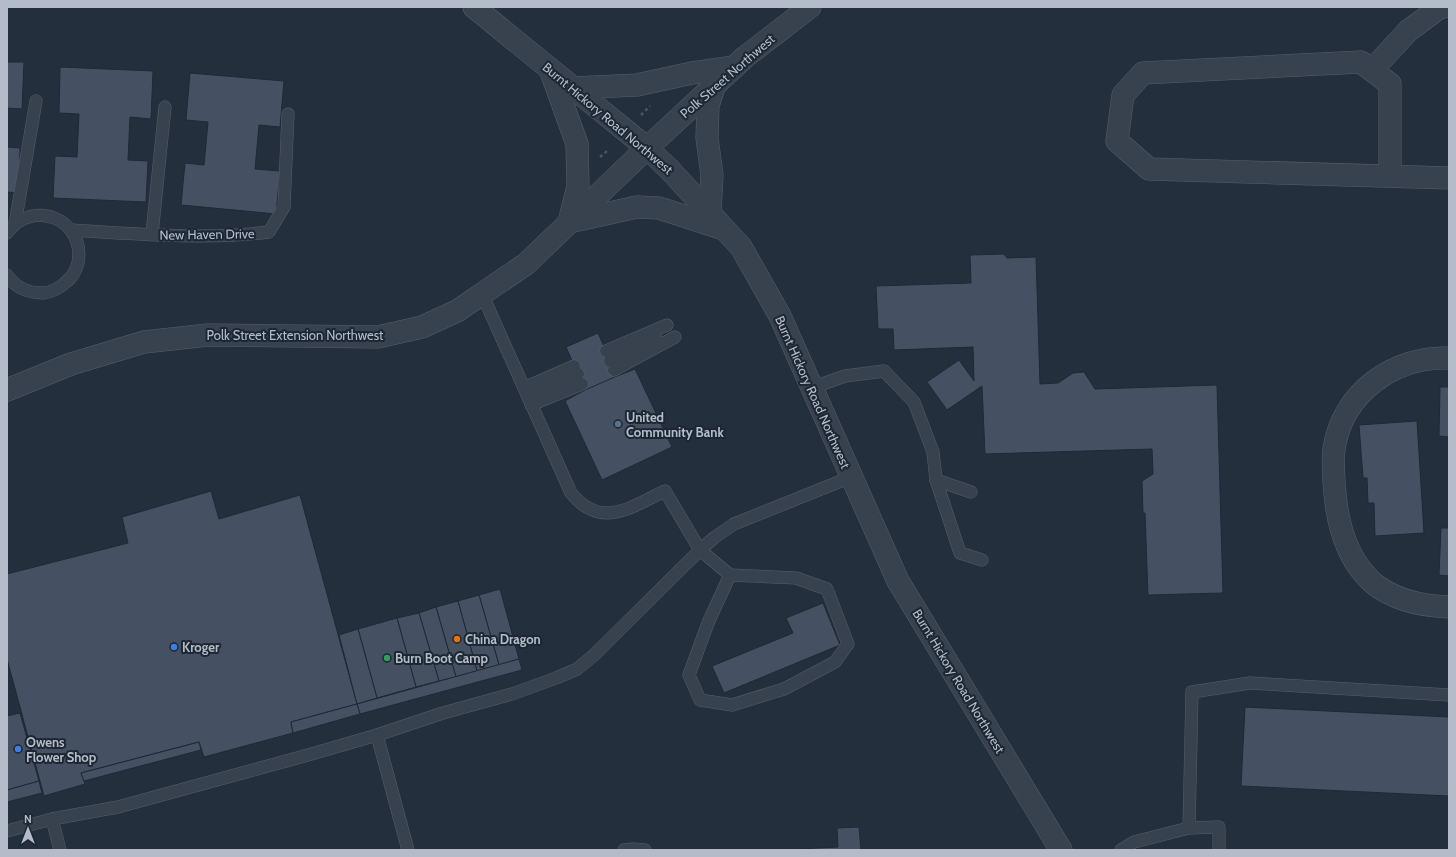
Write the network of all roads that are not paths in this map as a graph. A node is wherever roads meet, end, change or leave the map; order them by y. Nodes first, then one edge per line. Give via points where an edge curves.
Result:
1 (474, 7) edge
2 (810, 7) edge
3 (1444, 7) edge
4 (734, 67) junction
5 (550, 69) junction
6 (1372, 70) junction
7 (715, 84) junction
8 (574, 88) junction
9 (36, 101) dead end
10 (165, 108) dead end
11 (288, 114) dead end
12 (646, 148) junction
13 (1390, 176) junction
14 (1449, 178) edge
15 (710, 213) junction
16 (569, 222) junction
17 (9, 230) edge
18 (71, 230) junction
19 (725, 230) junction
20 (152, 234) junction
21 (7, 275) edge
22 (482, 294) junction
23 (1449, 358) edge
24 (610, 361) joint
25 (811, 388) junction
26 (7, 390) edge
27 (528, 397) junction
28 (852, 477) junction
29 (936, 480) junction
30 (971, 492) dead end
31 (700, 550) junction
32 (982, 560) dead end
33 (730, 575) junction
34 (1449, 607) edge
35 (1449, 695) edge
36 (377, 735) junction
37 (52, 819) junction
38 (1189, 828) junction
39 (7, 832) edge
40 (60, 850) edge
41 (408, 850) edge
42 (624, 850) edge
43 (645, 850) edge
44 (1062, 850) edge
45 (1121, 850) edge
46 (1219, 850) edge

1 - 5 street, Burnt Hickory Road Northwest
2 - 4 street, Polk Street Northwest
3 - 6 street via 1408,31
4 - 7 street, Polk Street Northwest
4 - 8 street via 637,85
5 - 8 street, Burnt Hickory Road Northwest
5 - 16 street via 577,144 578,186
6 - 13 street via 1390,84
6 - 13 street via 1361,62 1143,73 1123,95 1117,141 1149,169
7 - 12 street, Polk Street Northwest
7 - 15 street via 708,106 707,138 712,175
8 - 12 street, Burnt Hickory Road Northwest
9 - 17 lane
10 - 20 lane
11 - 20 lane, New Haven Drive via 284,207 270,232 179,236
12 - 15 street, Burnt Hickory Road Northwest via 670,169
12 - 16 street, Polk Street Extension Northwest
13 - 14 street
15 - 19 street, Burnt Hickory Road Northwest
16 - 19 street via 637,207 659,208
16 - 22 street, Polk Street Extension Northwest via 526,264
17 - 18 lane via 26,217 38,215 50,216
18 - 20 lane, New Haven Drive
18 - 21 lane via 78,248 77,268 60,288 47,293 34,293 22,289
19 - 25 street, Burnt Hickory Road Northwest via 741,247 780,316
22 - 26 street, Polk Street Extension Northwest via 457,311 422,327 378,337 208,335 144,342 71,364
22 - 27 lane
23 - 34 street via 1421,359 1404,364 1370,385 1354,400 1344,415 1334,449 1333,464 1340,526 1352,556 1361,570 1386,592 1418,603
24 - 24 lane via 671,331
25 - 28 street, Burnt Hickory Road Northwest
25 - 29 lane via 845,376 884,371 914,402 933,452
27 - 27 lane via 578,374
27 - 31 lane via 571,493 579,502 591,510 606,514 619,512 665,491
28 - 31 lane via 734,524
28 - 44 street, Burnt Hickory Road Northwest via 898,581
29 - 30 lane
29 - 32 lane via 960,553
31 - 33 lane
31 - 36 lane via 594,655 577,668 512,694
33 - 33 lane via 796,578 827,589 848,644 835,662 784,689 732,705 700,700 689,675 708,623
35 - 38 lane via 1250,684 1192,692
36 - 37 lane via 118,807
36 - 41 lane
37 - 39 lane
37 - 40 lane
38 - 45 lane via 1134,842
38 - 46 lane via 1219,827
42 - 43 lane

